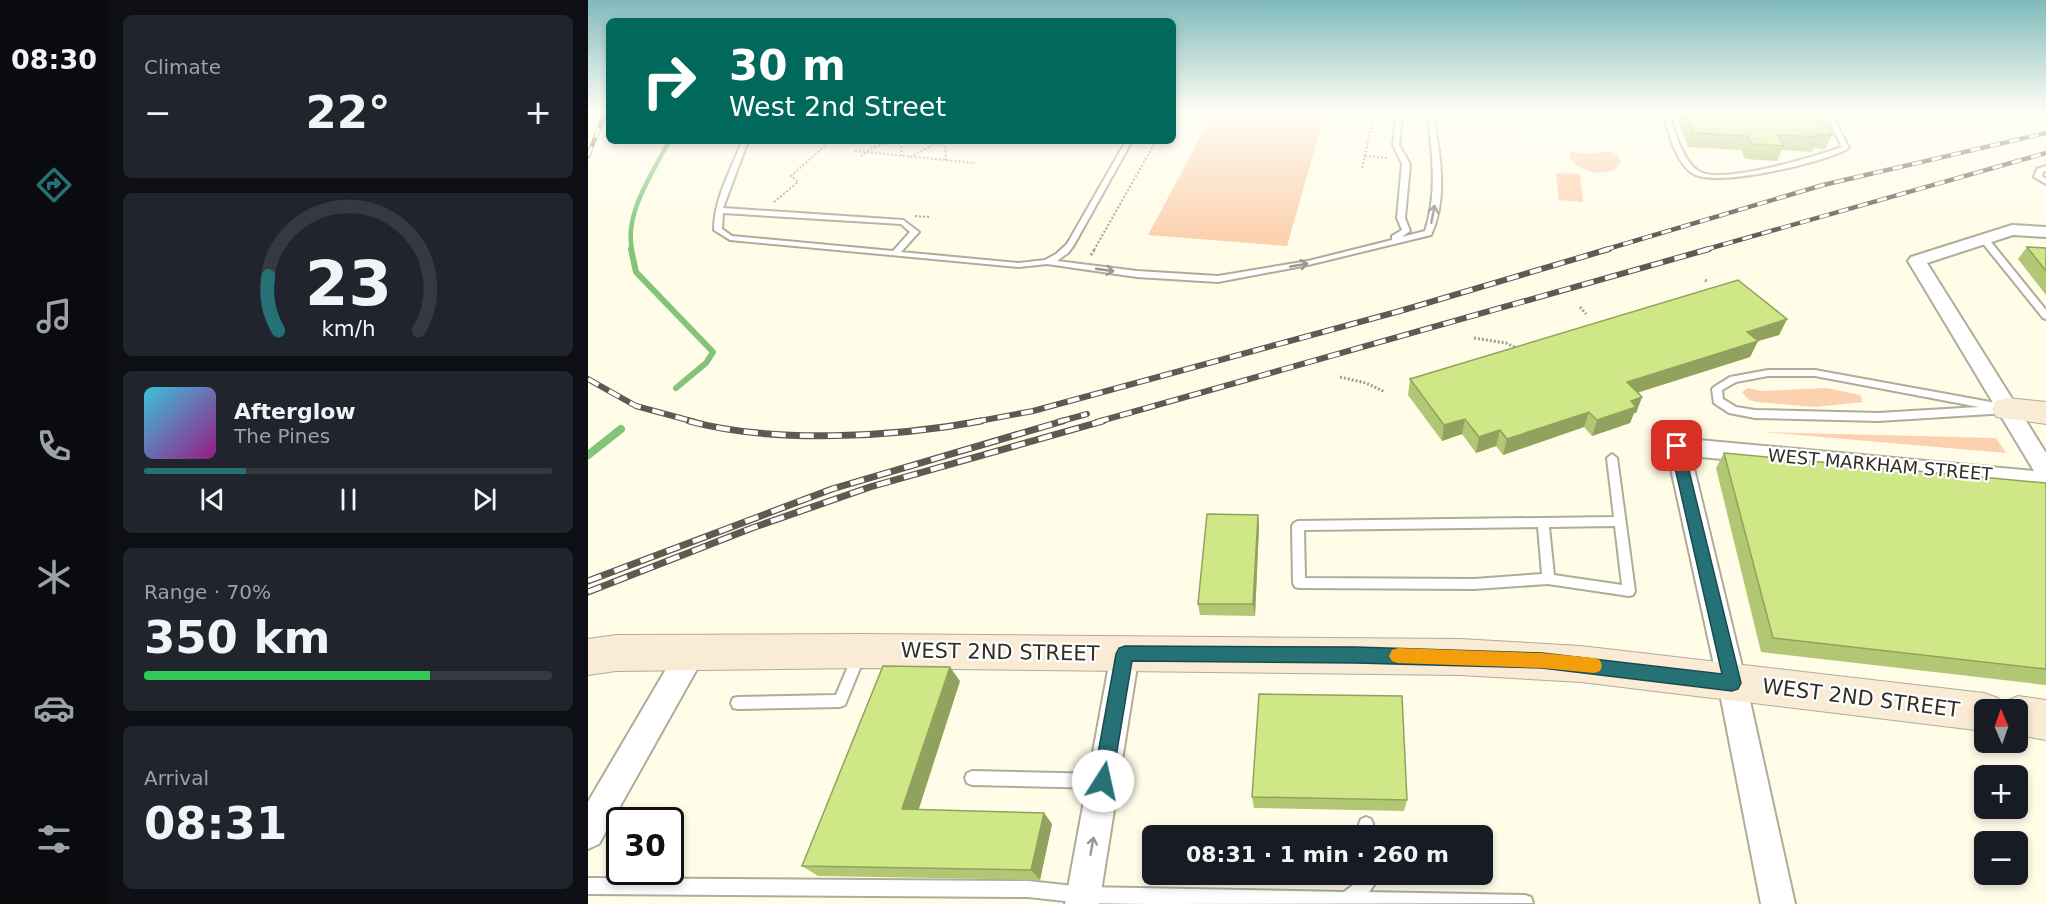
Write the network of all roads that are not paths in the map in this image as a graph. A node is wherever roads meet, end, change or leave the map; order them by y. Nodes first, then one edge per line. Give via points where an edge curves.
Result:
1 (740, 153) edge
2 (1122, 153) edge
3 (1401, 153) edge
4 (1437, 153) edge
5 (1683, 153) edge
6 (1832, 153) edge
7 (2046, 168) edge
8 (2046, 183) edge
9 (719, 210) junction
10 (2045, 232) edge
11 (1984, 239) junction
12 (1390, 242) junction
13 (896, 252) junction
14 (1047, 262) junction
15 (2046, 316) edge
16 (2007, 409) junction
17 (2046, 412) edge
18 (1612, 458) dead end
19 (2046, 472) edge
20 (2046, 481) edge
21 (1620, 521) junction
22 (1543, 522) junction
23 (1548, 579) junction
24 (692, 651) junction
25 (862, 651) junction
26 (1125, 654) junction
27 (588, 657) edge
28 (1732, 683) junction
29 (738, 703) dead end
30 (1974, 711) edge
31 (2028, 717) edge
32 (2046, 720) edge
33 (972, 778) dead end
34 (1103, 781) junction
35 (588, 832) edge
36 (1366, 885) edge
37 (588, 886) edge
38 (1082, 899) edge
39 (1345, 903) edge
40 (1443, 903) edge
41 (1525, 903) edge
42 (1778, 904) edge

1 - 9 lane
2 - 14 lane via 1070,245 1060,257
3 - 12 lane via 1407,164 1401,218 1406,231
12 -> 4 lane via 1428,233 1433,220
5 - 6 lane via 1695,173 1704,177 1753,173
7 - 8 lane via 2038,177
9 - 13 lane via 718,230 730,238
9 - 13 lane via 903,222 915,232
10 - 11 street via 2012,230
11 - 15 lane
11 - 16 street via 1917,261
14 -> 12 lane via 1218,279 1308,263
13 - 14 lane via 1019,265
16 - 16 lane via 1815,373 1768,373 1733,379 1717,389 1718,401 1733,410 1755,414 1878,417
16 - 17 street
16 - 19 street
18 - 21 lane
20 - 28 street, WEST MARKHAM STREET via 1677,446
21 - 22 lane
21 - 23 lane via 1629,591
22 - 23 lane
22 - 23 lane via 1298,526 1299,583 1474,584
24 - 25 street, WEST 2ND STREET
24 - 27 street, WEST 2ND STREET
24 - 35 street
25 - 26 street, WEST 2ND STREET
25 - 29 lane via 840,701
26 - 28 street, WEST 2ND STREET via 1542,661
26 - 34 street
28 - 30 street, WEST 2ND STREET
28 - 42 street
31 - 32 street
33 - 34 lane
38 -> 34 street
36 - 39 lane
37 - 38 lane via 1028,889
38 - 39 lane
39 - 40 lane
40 - 41 lane

